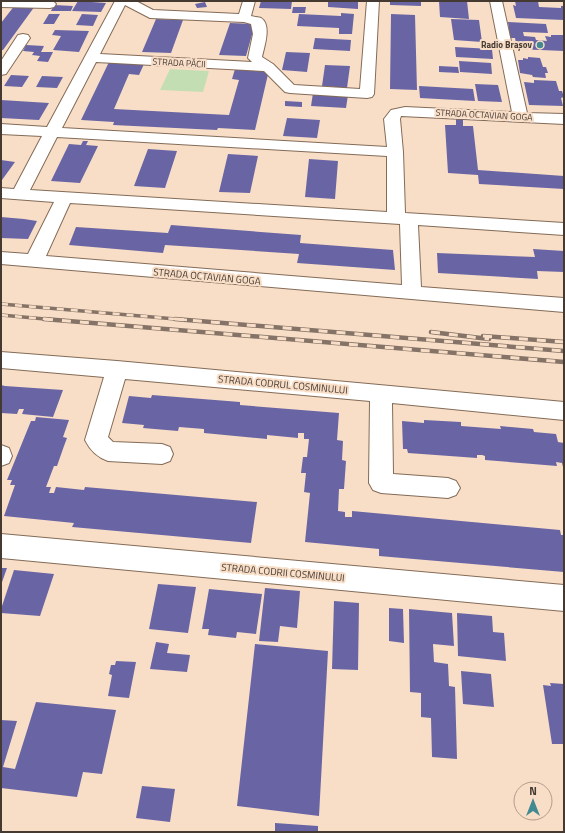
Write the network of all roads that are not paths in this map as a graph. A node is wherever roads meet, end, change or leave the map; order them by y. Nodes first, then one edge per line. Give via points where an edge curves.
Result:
1 (121, 1) edge
2 (127, 1) edge
3 (248, 1) edge
4 (374, 1) edge
5 (496, 1) edge
6 (1, 3) edge
7 (51, 3) edge
8 (39, 13) dead end
9 (244, 18) junction
10 (23, 38) dead end
11 (6, 56) edge
12 (91, 58) junction
13 (268, 67) junction
14 (1, 71) edge
15 (381, 103) junction
16 (520, 117) junction
17 (564, 119) edge
18 (1, 129) edge
19 (50, 133) junction
20 (395, 152) junction
21 (1, 194) edge
22 (19, 195) junction
23 (64, 198) junction
24 (402, 219) junction
25 (564, 229) edge
26 (1, 258) edge
27 (34, 261) junction
28 (412, 293) junction
29 (564, 305) edge
30 (1, 360) edge
31 (117, 369) junction
32 (381, 392) junction
33 (564, 411) edge
34 (162, 454) dead end
35 (448, 488) dead end
36 (1, 546) edge
37 (564, 598) edge

1 - 12 street
2 - 9 street via 150,14
3 - 9 street
4 - 15 street
5 - 16 street
6 - 7 street
7 - 8 street
9 - 13 street via 259,24 260,34 255,58
10 - 11 street
11 - 14 street
12 - 13 street, STRADA PĂCII
12 - 19 street
13 - 15 street via 290,89
15 - 16 street, STRADA OCTAVIAN GOGA via 405,111
15 - 20 street via 392,119
16 - 17 street, STRADA OCTAVIAN GOGA
18 - 19 street
19 - 20 street
19 - 22 street
20 - 24 street
21 - 22 street
22 - 23 street
23 - 24 street
23 - 27 street
24 - 25 street
24 - 28 street
26 - 27 street, STRADA OCTAVIAN GOGA
27 - 28 street, STRADA OCTAVIAN GOGA
28 - 29 street, STRADA OCTAVIAN GOGA
30 - 31 street, STRADA CODRUL COSMINULUI
31 - 32 street, STRADA CODRUL COSMINULUI
31 - 34 street via 96,440 108,451
32 - 33 street, STRADA CODRUL COSMINULUI
32 - 35 street via 381,483
36 - 37 street, STRADA CODRII COSMINULUI

